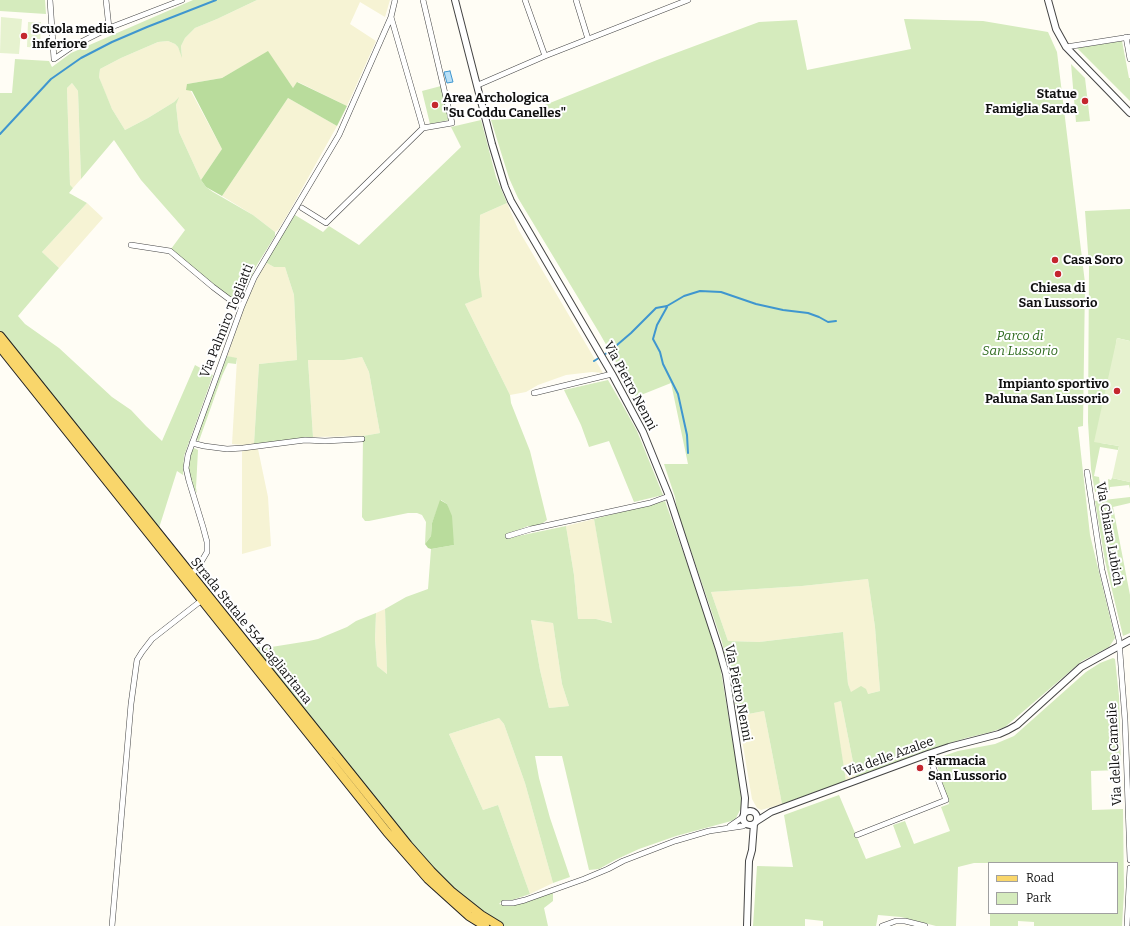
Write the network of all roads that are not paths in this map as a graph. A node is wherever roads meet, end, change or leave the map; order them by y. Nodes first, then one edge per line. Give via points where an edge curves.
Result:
1 (50, 0) edge
2 (106, 0) edge
3 (182, 0) edge
4 (395, 0) edge
5 (423, 0) edge
6 (455, 0) edge
7 (525, 0) edge
8 (576, 0) edge
9 (688, 0) edge
10 (1048, 0) edge
11 (680, 2) edge
12 (167, 3) edge
13 (390, 17) junction
14 (109, 28) junction
15 (1128, 37) edge
16 (588, 39) junction
17 (1066, 48) junction
18 (545, 56) junction
19 (1130, 59) edge
20 (478, 85) junction
21 (1130, 113) edge
22 (424, 128) junction
23 (302, 208) dead end
24 (131, 245) dead end
25 (242, 306) junction
26 (0, 336) edge
27 (0, 347) edge
28 (612, 374) junction
29 (534, 393) dead end
30 (362, 439) dead end
31 (192, 443) junction
32 (1087, 472) dead end
33 (669, 496) junction
34 (508, 536) dead end
35 (191, 574) junction
36 (202, 600) junction
37 (1130, 640) edge
38 (1120, 646) junction
39 (1127, 719) edge
40 (928, 754) junction
41 (1129, 782) edge
42 (745, 798) junction
43 (754, 812) junction
44 (771, 812) junction
45 (744, 816) junction
46 (756, 822) junction
47 (747, 824) junction
48 (726, 828) junction
49 (857, 835) dead end
50 (753, 841) junction
51 (1130, 860) edge
52 (1130, 868) edge
53 (504, 903) dead end
54 (112, 926) edge
55 (485, 926) edge
56 (499, 926) edge
57 (747, 926) edge
58 (882, 926) edge
59 (924, 926) edge
60 (1127, 926) edge

1 - 14 street via 54,58
2 - 14 street
3 - 12 street
4 - 13 street, Via Palmiro Togliatti
5 - 22 street via 452,123
6 - 20 street, Via Pietro Nenni
7 - 18 street
8 - 16 street
9 - 11 street
10 - 17 street via 1054,23
11 - 16 street
12 - 14 street
13 - 22 street
13 - 25 street, Via Palmiro Togliatti via 339,135 258,269
15 - 17 street
15 - 19 street
16 - 18 street
17 - 21 street
18 - 20 street
20 - 28 street, Via Pietro Nenni via 492,144 511,201
22 - 23 street via 326,223
24 - 25 street via 170,251 213,287
25 - 31 street, Via Palmiro Togliatti
26 - 35 main road, Strada Statale 554 Cagliaritana
27 - 36 main road, Strada Statale 554 Cagliaritana
28 - 29 street
28 - 33 street, Via Pietro Nenni via 643,432
30 - 31 street via 305,440 244,448
31 - 35 street, Via Palmiro Togliatti via 186,468 207,542 207,552
32 - 38 street, Via Chiara Lubich via 1102,570
33 - 34 street via 650,503
33 - 42 street, Via Pietro Nenni via 724,668
35 - 56 main road, Strada Statale 554 Cagliaritana via 408,845 452,892
36 - 54 street via 152,640 137,660
36 - 55 main road, Strada Statale 554 Cagliaritana via 387,832 428,879 469,916
37 - 38 street, Via delle Azalee
38 - 39 street, Via delle Camelie
38 - 40 street, Via delle Azalee via 1082,667 1013,727 999,734
39 - 41 street, Via delle Camelie
40 - 44 street, Via delle Azalee
40 - 49 street via 946,800
41 - 51 street, Via delle Camelie
42 - 43 street, Via Pietro Nenni
42 - 45 street, Via Pietro Nenni
43 - 44 street, Via delle Azalee
43 - 45 street via 749,811
43 - 46 street via 757,816
44 - 46 street, Via delle Azalee
45 - 47 street
45 - 48 street
46 - 47 street
46 - 50 street
47 - 48 street
47 - 50 street
48 - 53 street via 675,841 584,879 525,900
50 - 57 street via 749,861
52 - 60 street
58 - 59 street via 905,921

